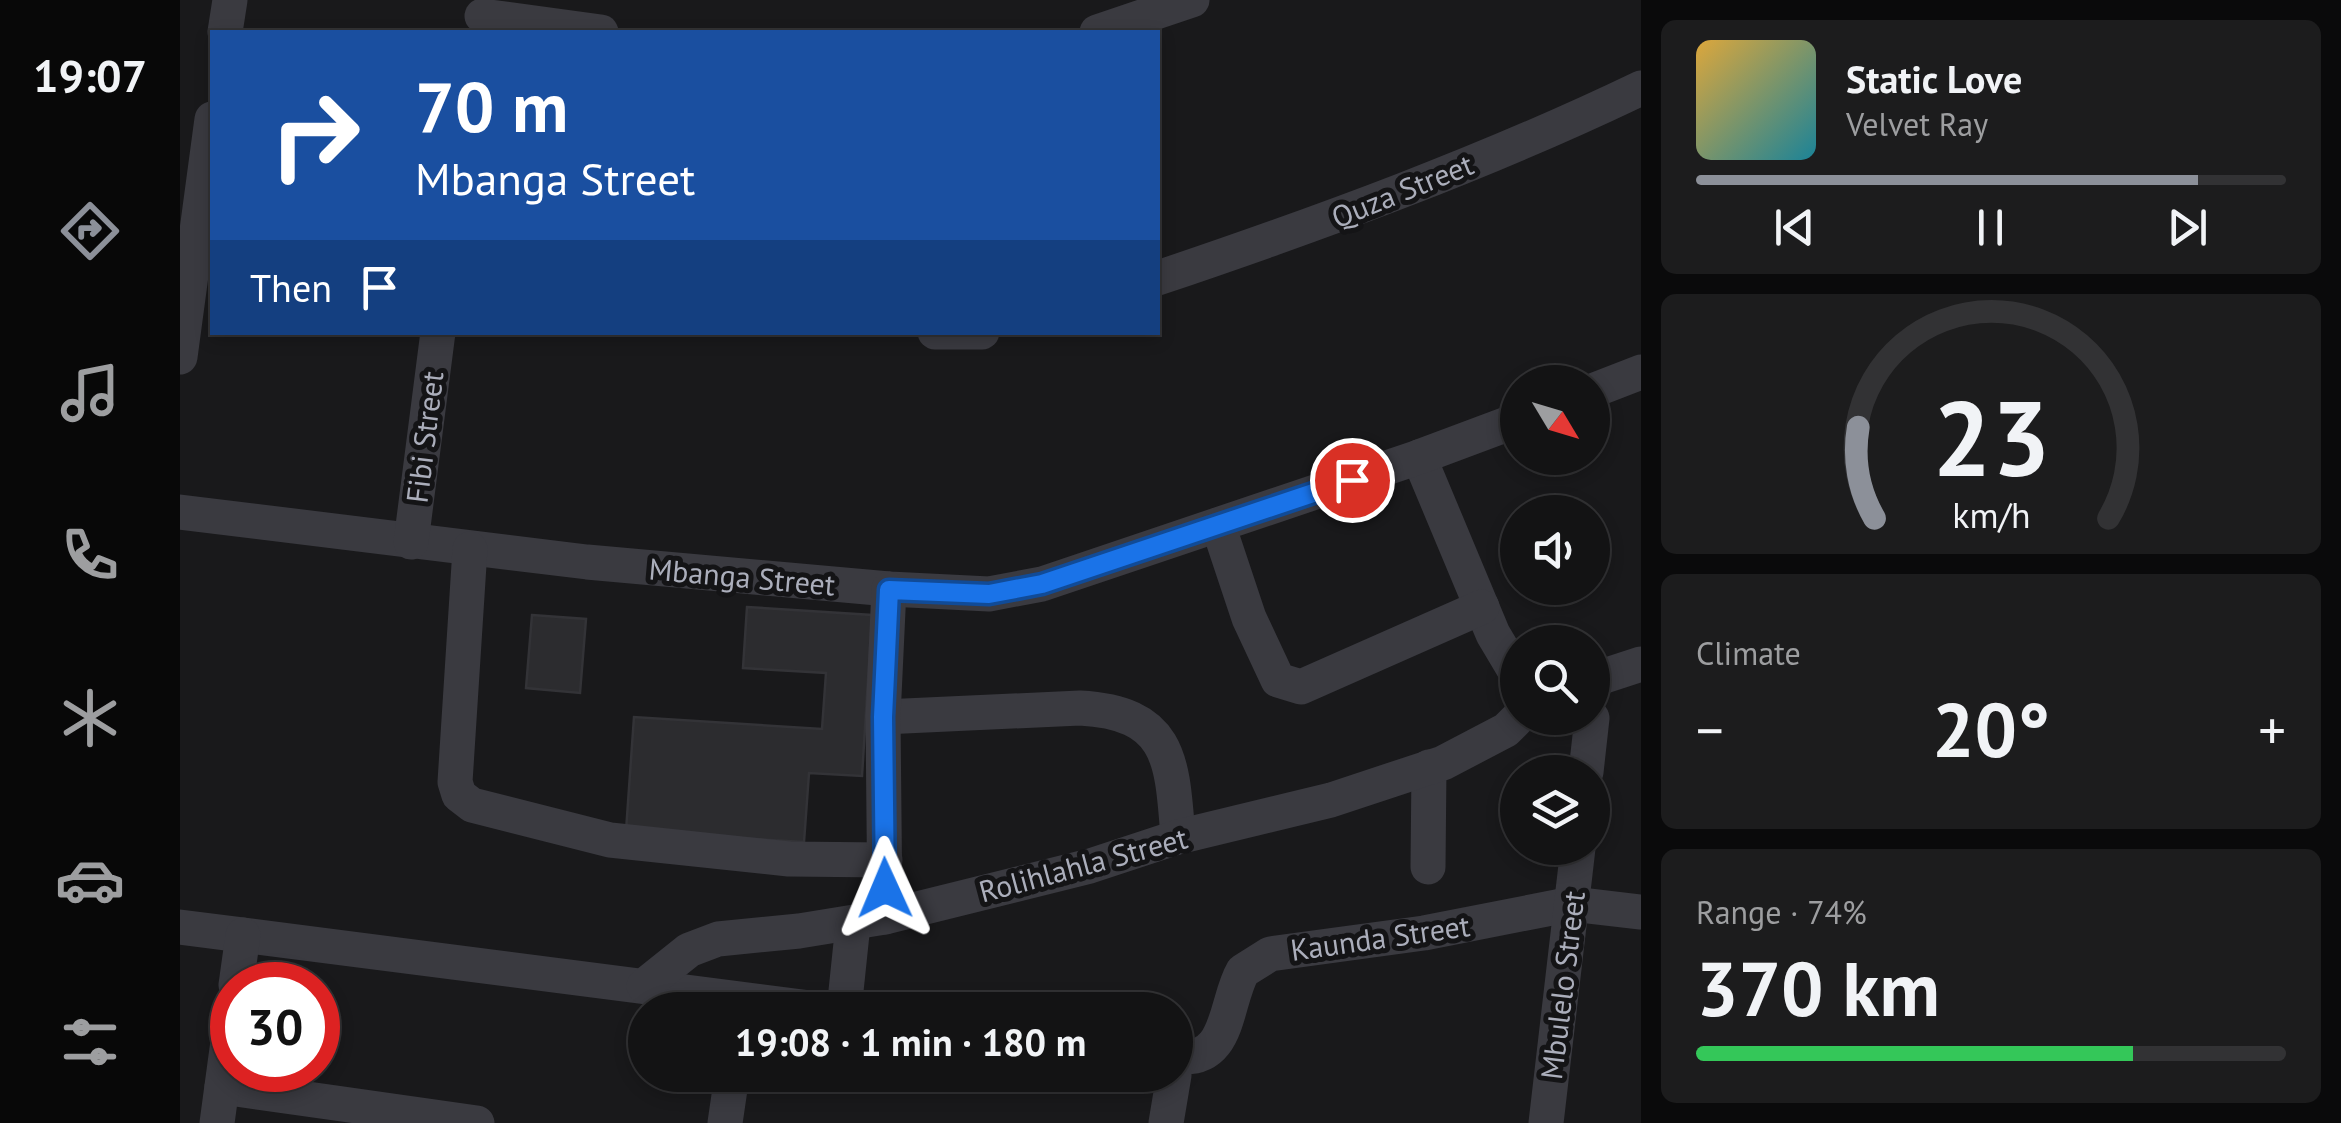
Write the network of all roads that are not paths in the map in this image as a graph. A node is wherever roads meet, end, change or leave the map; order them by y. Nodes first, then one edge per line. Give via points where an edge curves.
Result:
1 (230, 0) edge
2 (1192, 0) edge
3 (482, 16) edge
4 (225, 30) edge
5 (586, 30) edge
6 (1104, 30) edge
7 (1641, 88) edge
8 (210, 133) edge
9 (1160, 277) edge
10 (438, 335) edge
11 (180, 357) edge
12 (1641, 372) edge
13 (1610, 384) edge
14 (1500, 427) edge
15 (1420, 456) junction
16 (180, 512) edge
17 (1218, 525) junction
18 (411, 542) junction
19 (470, 548) junction
20 (889, 590) junction
21 (1482, 607) junction
22 (1500, 647) edge
23 (1641, 664) edge
24 (1610, 686) edge
25 (883, 717) junction
26 (1500, 733) edge
27 (1429, 767) junction
28 (1178, 837) junction
29 (885, 860) junction
30 (1576, 865) edge
31 (1428, 866) dead end
32 (1572, 904) junction
33 (1641, 912) edge
34 (869, 920) junction
35 (180, 927) edge
36 (243, 936) junction
37 (239, 962) edge
38 (644, 986) junction
39 (675, 992) edge
40 (849, 992) edge
41 (1193, 1058) edge
42 (221, 1092) edge
43 (257, 1092) edge
44 (729, 1092) edge
45 (1171, 1092) edge
46 (217, 1123) edge
47 (476, 1123) edge
48 (724, 1123) edge
49 (1166, 1123) edge
50 (1546, 1123) edge

1 - 4 street
2 - 6 street
3 - 5 street
7 - 9 street, Quza Street via 1316,224
8 - 11 street
10 - 18 street, Fibi Street
12 - 13 street
14 - 15 street, Mbanga Street
15 - 17 street, Mbanga Street
15 - 21 street
16 - 18 street, Mbanga Street
17 - 20 street, Mbanga Street via 1042,584 963,594
17 - 21 street via 1278,680 1301,688
18 - 19 street, Mbanga Street
19 - 20 street, Mbanga Street
19 - 29 street via 455,782 472,805 610,840 788,860
20 - 25 street
21 - 22 street
23 - 24 street
25 - 28 street via 1080,708 1130,716 1168,756
25 - 29 street
26 - 27 street, Rolihlahla Street
27 - 28 street, Rolihlahla Street via 1331,800
27 - 31 street
28 - 34 street, Rolihlahla Street via 1090,866
29 - 34 street
30 - 32 street, Mbulelo Street
32 - 33 street, Kaunda Street
32 - 41 street, Kaunda Street via 1270,954 1243,971 1217,1042
32 - 50 street, Mbulelo Street
34 - 38 street, Rolihlahla Street via 700,944
34 - 40 street
35 - 36 street
36 - 37 street
36 - 38 street
38 - 39 street
42 - 46 street
43 - 47 street
44 - 48 street
45 - 49 street

